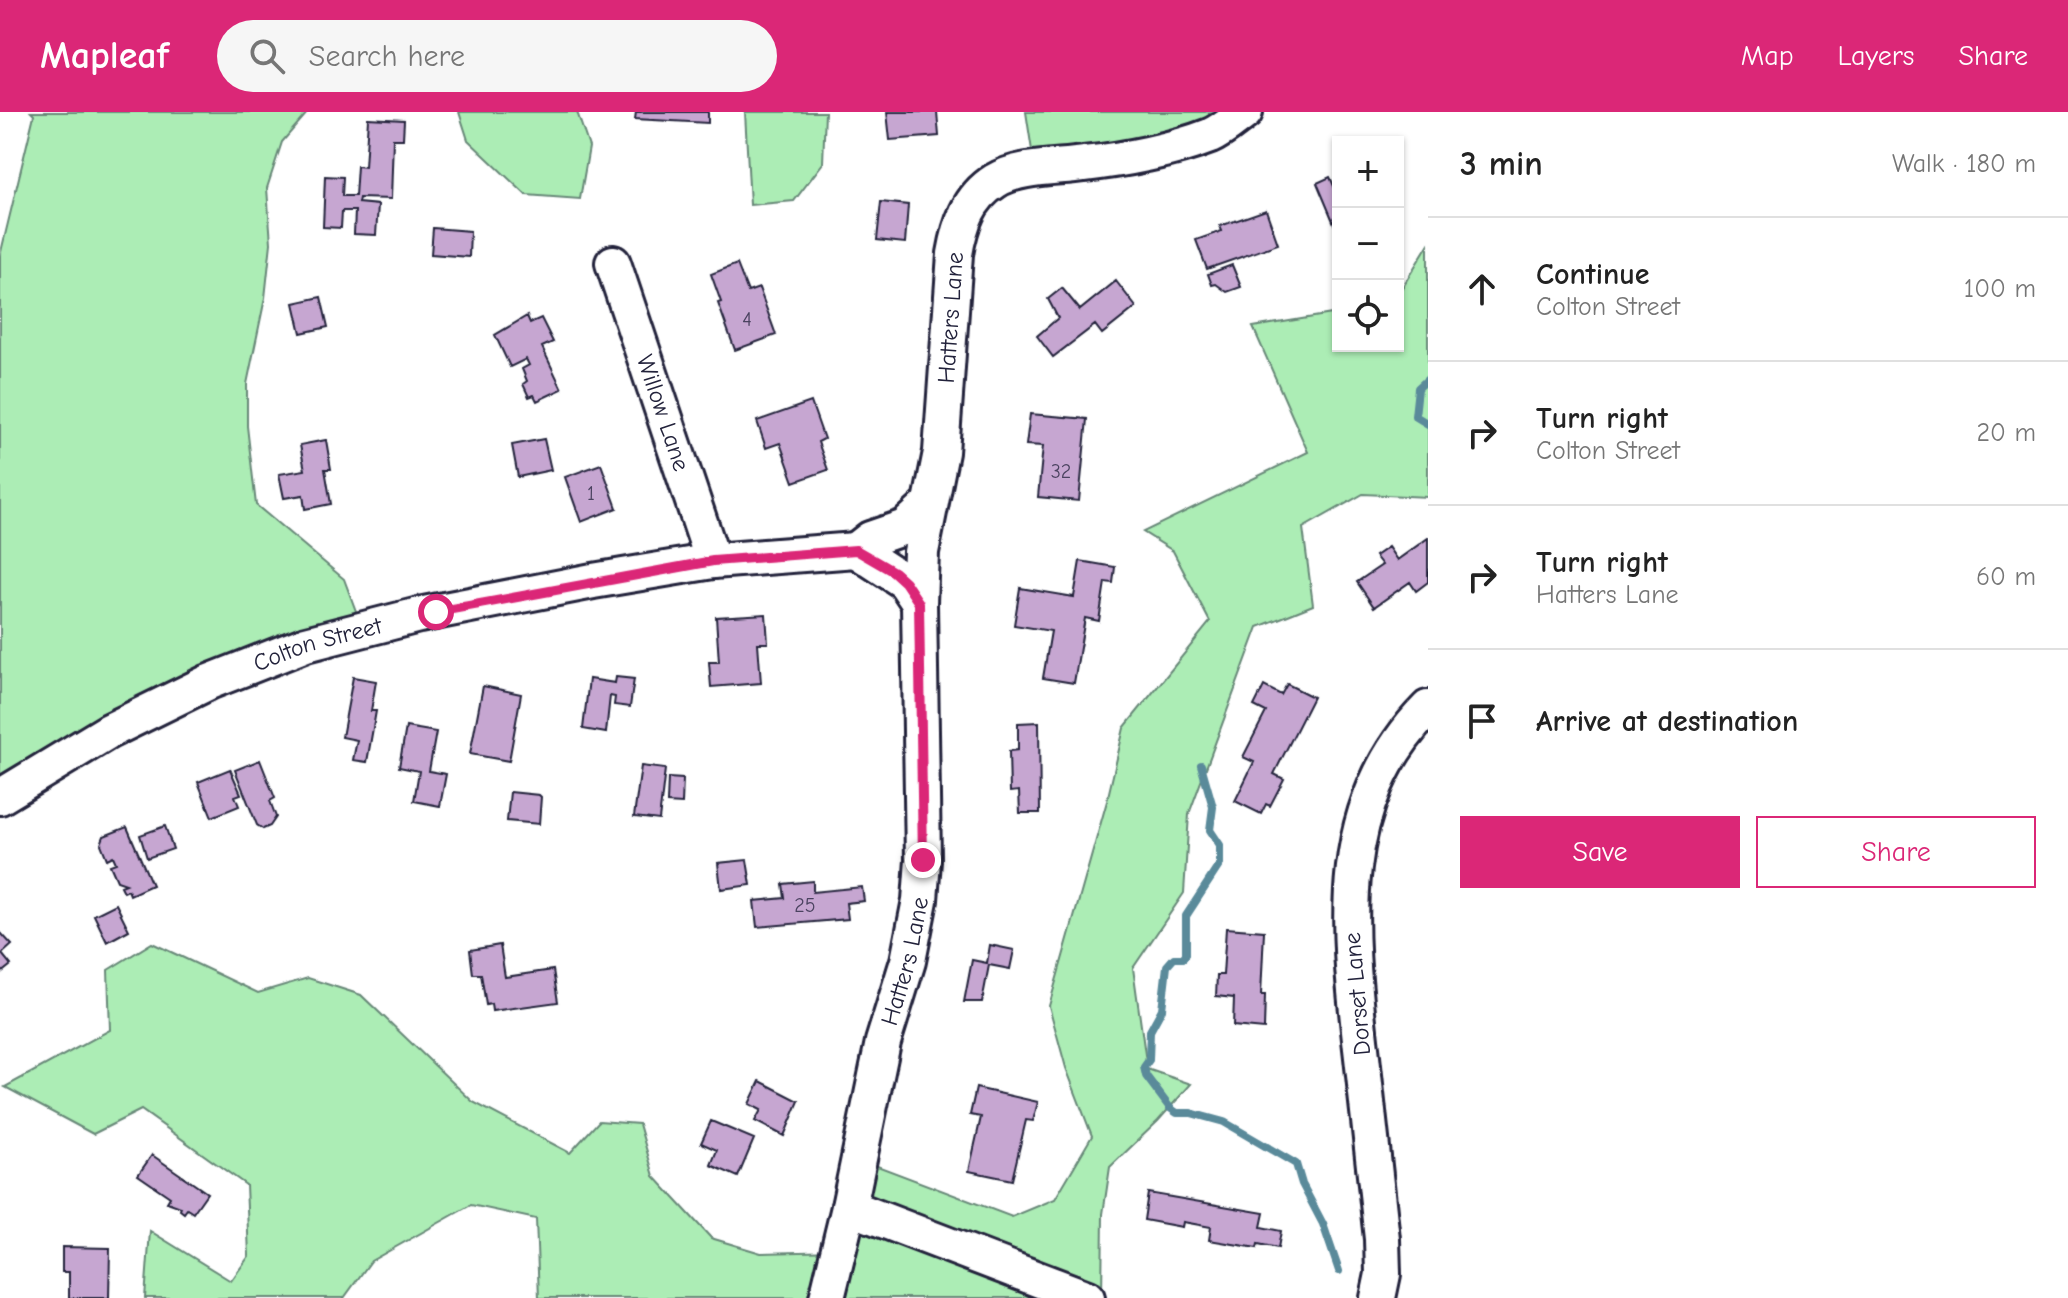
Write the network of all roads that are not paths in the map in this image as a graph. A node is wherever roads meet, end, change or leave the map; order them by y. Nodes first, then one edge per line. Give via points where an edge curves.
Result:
1 (1245, 112) edge
2 (613, 263) dead end
3 (929, 505) junction
4 (856, 550) junction
5 (713, 561) junction
6 (919, 603) junction
7 (1428, 708) edge
8 (0, 797) edge
9 (849, 1207) junction
10 (827, 1298) edge
11 (1087, 1298) edge
12 (1378, 1298) edge

1 - 3 street, Hatters Lane via 1212,135 1115,161 1012,174 980,194 968,209 957,242 941,452
2 - 5 street, Willow Lane
3 - 4 street, Colton Street via 905,527 870,539
3 - 6 street, Hatters Lane
4 - 5 street, Colton Street
4 - 6 street via 894,572
5 - 8 street, Colton Street via 419,615 306,644 209,682 109,731
6 - 9 street, Hatters Lane via 920,900 883,1042
7 - 12 street, Dorset Lane via 1404,732 1381,775 1363,821 1351,884 1350,949 1382,1239
9 - 10 street, Hatters Lane
9 - 11 street

